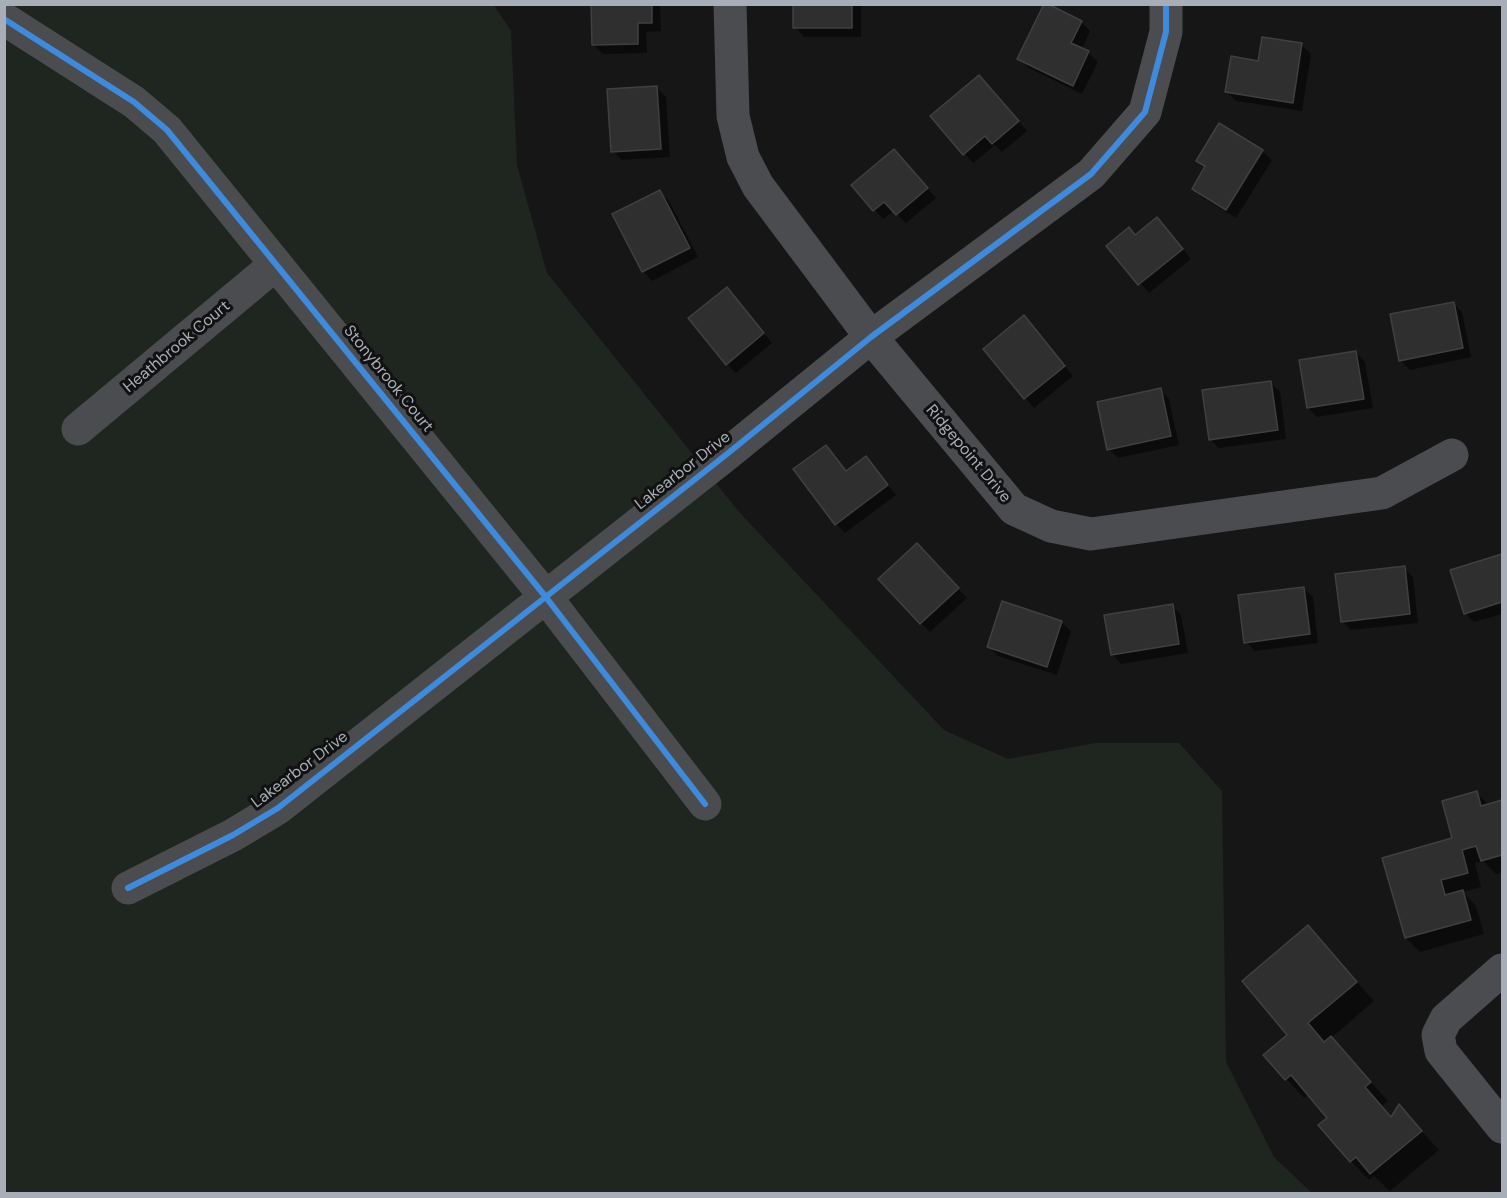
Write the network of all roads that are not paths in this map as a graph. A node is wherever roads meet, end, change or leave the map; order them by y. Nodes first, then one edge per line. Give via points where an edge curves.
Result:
1 (730, 4) edge
2 (1166, 4) edge
3 (4, 19) edge
4 (276, 264) junction
5 (871, 337) junction
6 (78, 429) dead end
7 (1452, 455) dead end
8 (545, 596) junction
9 (705, 804) dead end
10 (128, 888) dead end
11 (1503, 970) edge
12 (1503, 1127) edge

1 - 5 street, Ridgepoint Drive via 733,116 743,157 758,186
2 - 5 street, Lakearbor Drive via 1166,32 1145,112 1118,144 1091,174
3 - 4 street, Stonybrook Court via 134,102 167,130
4 - 6 street, Heathbrook Court
4 - 8 street, Stonybrook Court
5 - 7 street, Ridgepoint Drive via 1014,509 1052,526 1091,534 1382,493
5 - 8 street, Lakearbor Drive
8 - 9 street, Stonybrook Court
8 - 10 street, Lakearbor Drive via 278,808
11 - 12 street via 1446,1019 1438,1035 1441,1051

